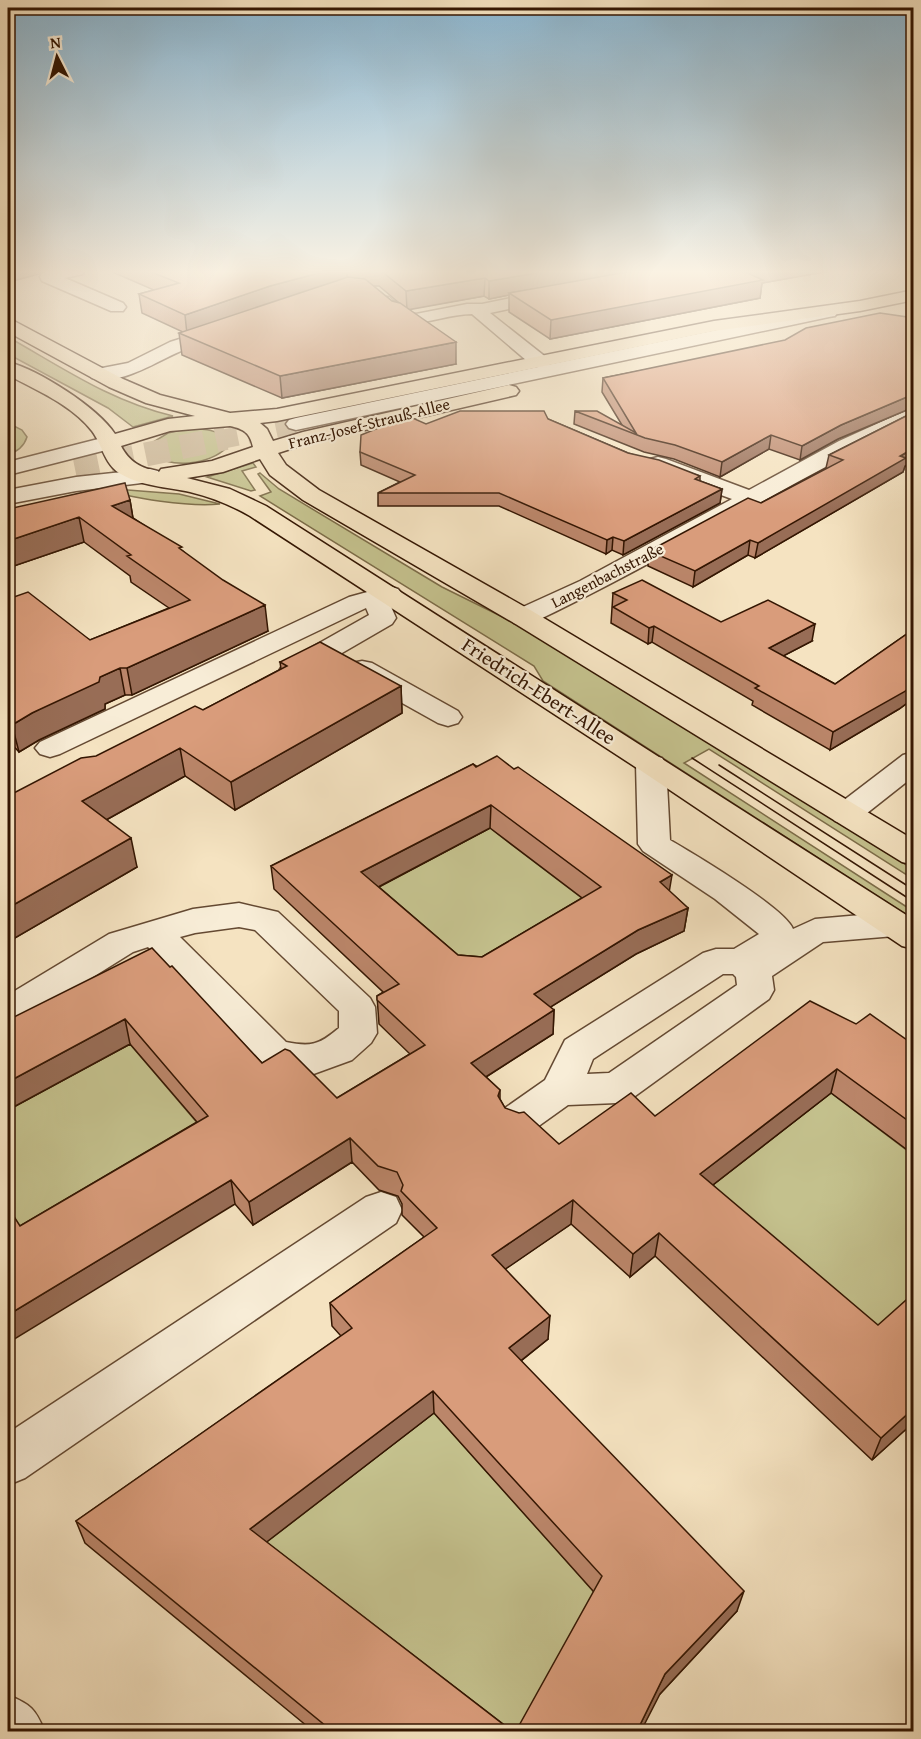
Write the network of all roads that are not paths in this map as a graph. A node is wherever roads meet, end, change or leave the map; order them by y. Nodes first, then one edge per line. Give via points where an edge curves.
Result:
1 (56, 351) edge
2 (167, 351) edge
3 (526, 351) edge
4 (592, 351) edge
5 (642, 351) edge
6 (702, 351) edge
7 (540, 362) junction
8 (8, 368) edge
9 (107, 379) junction
10 (348, 400) junction
11 (914, 413) edge
12 (235, 420) junction
13 (296, 423) tunnel mouth
14 (110, 442) junction
15 (264, 449) junction
16 (636, 459) edge
17 (8, 469) edge
18 (75, 469) tunnel mouth
19 (150, 476) junction
20 (8, 483) edge
21 (8, 498) edge
22 (750, 498) junction
23 (382, 596) junction
24 (523, 617) junction
25 (329, 651) junction
26 (267, 683) edge
27 (448, 717) dead end
28 (50, 748) dead end
29 (914, 761) edge
30 (651, 764) junction
31 (846, 814) junction
32 (914, 855) edge
33 (904, 930) edge
34 (154, 932) junction
35 (747, 967) junction
36 (8, 1012) edge
37 (560, 1090) junction
38 (519, 1119) edge
39 (381, 1210) dead end
40 (8, 1461) edge
41 (8, 1722) edge
42 (17, 1731) edge

1 - 9 main road
2 - 9 street
3 - 7 street
4 - 7 main road, Franz-Josef-Strauß-Allee
5 - 13 street, Franz-Josef-Strauß-Allee
6 - 15 main road, Franz-Josef-Strauß-Allee via 400,414
7 - 10 main road, Franz-Josef-Strauß-Allee
8 - 14 main road, Friedrich-Ebert-Allee via 84,412
9 - 10 main road via 185,397 239,404
9 - 12 main road via 153,399
10 - 12 main road, Franz-Josef-Strauß-Allee
11 - 22 street, Langenbachstraße
12 - 14 main road, Franz-Josef-Strauß-Allee via 168,425
12 - 15 main road via 260,433
14 - 17 street
14 - 19 main road, Friedrich-Ebert-Allee via 120,462 132,471
15 - 19 main road, Franz-Josef-Strauß-Allee via 206,469
15 - 24 main road via 278,470 311,495
16 - 22 street
18 - 20 street
19 - 21 street via 76,484
19 - 23 main road, Friedrich-Ebert-Allee via 238,500 275,521
22 - 24 street, Langenbachstraße via 589,586
23 - 25 street via 382,618
23 - 28 street via 314,622
23 - 30 main road, Friedrich-Ebert-Allee
24 - 31 main road
25 - 26 street
25 - 27 street
29 - 31 street
30 - 33 main road, Friedrich-Ebert-Allee
30 - 35 street via 654,844 776,927 776,939
31 - 32 main road
33 - 35 street via 814,931
34 - 34 street via 193,921 239,915 266,920 357,1007 358,1033 339,1050 308,1061 274,1054
34 - 36 street via 121,943
35 - 37 street via 716,962 578,1050
35 - 37 street via 756,990 617,1088
37 - 38 street
39 - 40 street
41 - 42 street

